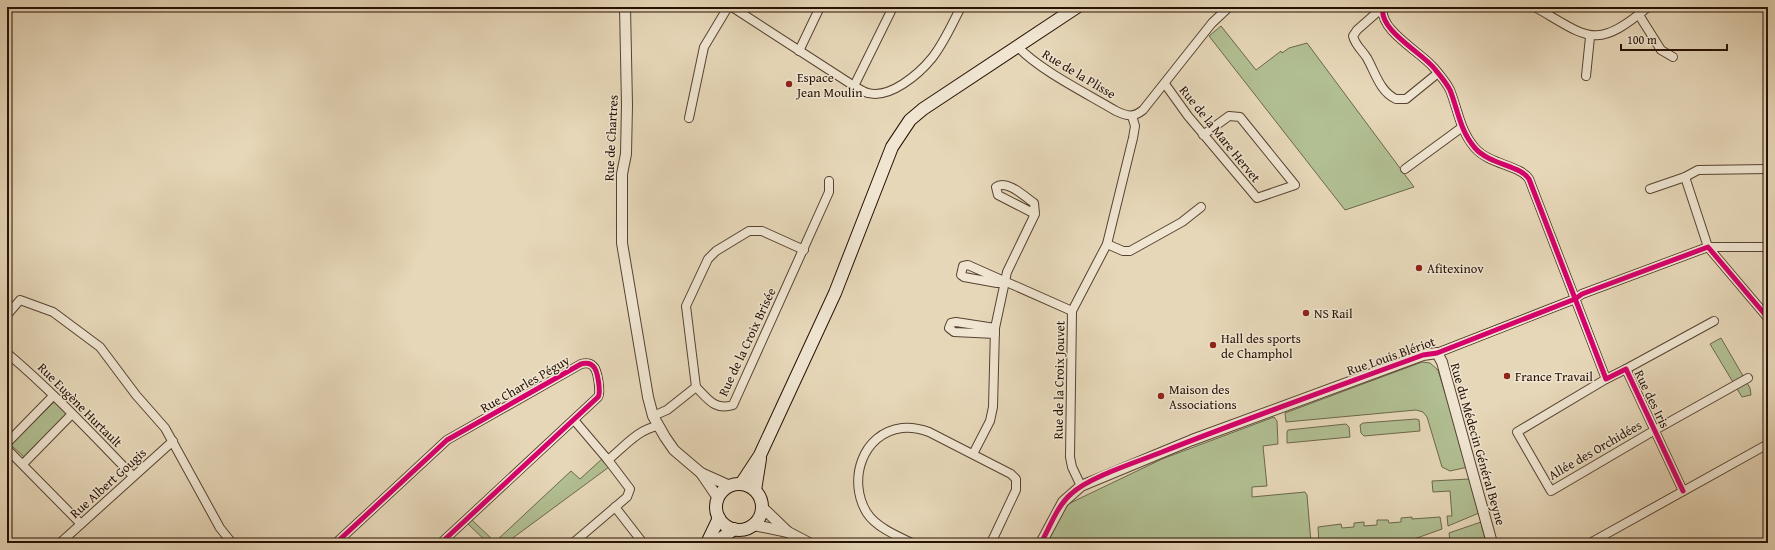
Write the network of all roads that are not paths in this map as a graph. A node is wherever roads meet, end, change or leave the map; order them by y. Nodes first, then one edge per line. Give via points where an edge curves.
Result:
1 (625, 7) edge
2 (728, 7) edge
3 (732, 7) edge
4 (820, 7) edge
5 (893, 7) edge
6 (961, 7) edge
7 (1077, 7) edge
8 (1229, 7) edge
9 (1536, 7) edge
10 (1648, 7) edge
11 (1383, 8) edge
12 (1639, 15) junction
13 (1590, 37) junction
14 (1017, 46) junction
15 (799, 51) junction
16 (1673, 57) dead end
17 (1438, 73) junction
18 (1586, 76) dead end
19 (1165, 84) junction
20 (854, 86) junction
21 (1132, 116) junction
22 (689, 118) dead end
23 (1461, 128) junction
24 (1203, 134) junction
25 (1405, 169) dead end
26 (1768, 169) edge
27 (1685, 177) junction
28 (829, 181) dead end
29 (1650, 189) dead end
30 (1201, 207) dead end
31 (1034, 214) junction
32 (1107, 244) junction
33 (1708, 247) junction
34 (1768, 247) edge
35 (804, 250) junction
36 (1004, 282) junction
37 (1574, 299) junction
38 (1072, 311) junction
39 (7, 315) edge
40 (1768, 318) edge
41 (1714, 321) dead end
42 (7, 353) edge
43 (1437, 353) junction
44 (1626, 369) junction
45 (1748, 378) dead end
46 (1606, 380) junction
47 (696, 387) junction
48 (53, 396) junction
49 (72, 414) junction
50 (652, 416) junction
51 (574, 420) junction
52 (658, 426) junction
53 (1655, 430) junction
54 (173, 441) junction
55 (7, 443) edge
56 (1768, 444) edge
57 (7, 449) edge
58 (973, 454) junction
59 (760, 455) junction
60 (608, 460) junction
61 (23, 464) junction
62 (701, 473) junction
63 (133, 476) junction
64 (735, 485) junction
65 (1081, 486) junction
66 (755, 490) junction
67 (1683, 491) junction
68 (718, 498) junction
69 (615, 507) junction
70 (762, 508) junction
71 (719, 518) junction
72 (81, 524) junction
73 (754, 525) junction
74 (734, 529) junction
75 (788, 532) junction
76 (806, 542) edge
77 (909, 542) edge
78 (60, 543) edge
79 (232, 543) edge
80 (336, 543) edge
81 (441, 543) edge
82 (573, 543) edge
83 (643, 543) edge
84 (707, 543) edge
85 (715, 543) edge
86 (990, 543) edge
87 (1042, 543) edge
88 (1492, 543) edge
89 (1590, 543) edge

1 - 50 street, Rue de Chartres via 627,105 626,154 622,174 622,243
2 - 22 street via 704,47
3 - 15 street
4 - 15 street
5 - 20 street
6 - 20 street via 932,58 900,85 888,92 875,94
7 - 14 main road
8 - 19 street via 1212,23
9 - 13 street
10 - 12 street
11 - 17 street via 1384,17 1396,35
11 - 17 street via 1353,36 1384,90 1396,99 1406,99
12 - 13 street via 1609,34
12 - 16 street via 1661,50
13 - 18 street
14 - 21 street, Rue de la Plisse via 1027,57 1116,111
14 - 59 main road via 922,109 902,131 892,147 835,293
15 - 20 street
17 - 23 street via 1449,88
19 - 21 street via 1143,110
19 - 24 street, Rue de la Mare Hervet
21 - 32 street, Rue de la Croix Jouvet via 1135,126 1133,138
23 - 25 street
23 - 37 street via 1482,154 1527,176
24 - 24 street, Rue de la Mare Hervet via 1257,198 1295,185 1240,116 1229,116
26 - 27 street via 1698,170
27 - 29 street
27 - 33 street
28 - 35 street, Rue de la Croix Brisée via 829,192
30 - 32 street via 1182,222 1138,248 1123,251
31 - 31 street via 1034,203 1006,185 1000,184 996,187 998,194
31 - 36 street
32 - 38 street, Rue de la Croix Jouvet
33 - 34 street
33 - 37 street, Rue Louis Blériot
33 - 40 street
35 - 47 street, Rue de la Croix Brisée via 733,405 724,408 712,403
35 - 47 street via 762,231 749,231 716,251 708,259 686,306
36 - 38 street
36 - 58 street via 995,331 994,407 990,421
37 - 43 street, Rue Louis Blériot
37 - 46 street
38 - 65 street, Rue de la Croix Jouvet via 1070,457
39 - 54 street via 20,300 53,312 92,339
41 - 44 street
42 - 48 street, Rue Eugène Hurtault
43 - 65 street, Rue Louis Blériot via 1423,355 1198,438
43 - 88 street, Rue du Médecin Général Beyne via 1447,378
44 - 46 street, Rue des Iris
44 - 53 street, Rue des Iris
45 - 53 street
46 - 53 street, Allée des Orchidées via 1517,432 1551,491
47 - 50 street via 667,410
48 - 49 street, Rue Eugène Hurtault
48 - 55 street
49 - 61 street
49 - 63 street, Rue Eugène Hurtault
50 - 52 street
51 - 60 street
51 - 80 street, Rue Charles Péguy via 600,394 595,368 586,363 447,440
51 - 81 street, Rue Charles Péguy
52 - 60 street via 648,427
52 - 62 street via 674,450
53 - 67 street, Rue des Iris
54 - 63 street, Rue Albert Gougis
54 - 79 street via 220,528
56 - 67 street
57 - 61 street
58 - 77 street via 917,428 902,428 873,442 859,466 856,482 859,498 867,514 878,525
58 - 86 street via 1016,478 1016,490
59 - 64 main road
59 - 66 main road
60 - 69 street via 630,489 627,497
61 - 72 street
62 - 64 street
62 - 68 street
63 - 72 street, Rue Albert Gougis
64 - 66 main road
64 - 68 main road via 723,491
65 - 87 street, Rue Louis Blériot via 1063,502
66 - 70 main road via 761,498
67 - 89 street
68 - 71 main road via 716,508
69 - 82 street
69 - 83 street
70 - 73 main road via 760,518
70 - 75 street
71 - 74 main road
71 - 84 main road
72 - 78 street, Rue Albert Gougis
73 - 74 main road
73 - 75 street
74 - 85 main road
75 - 76 street

